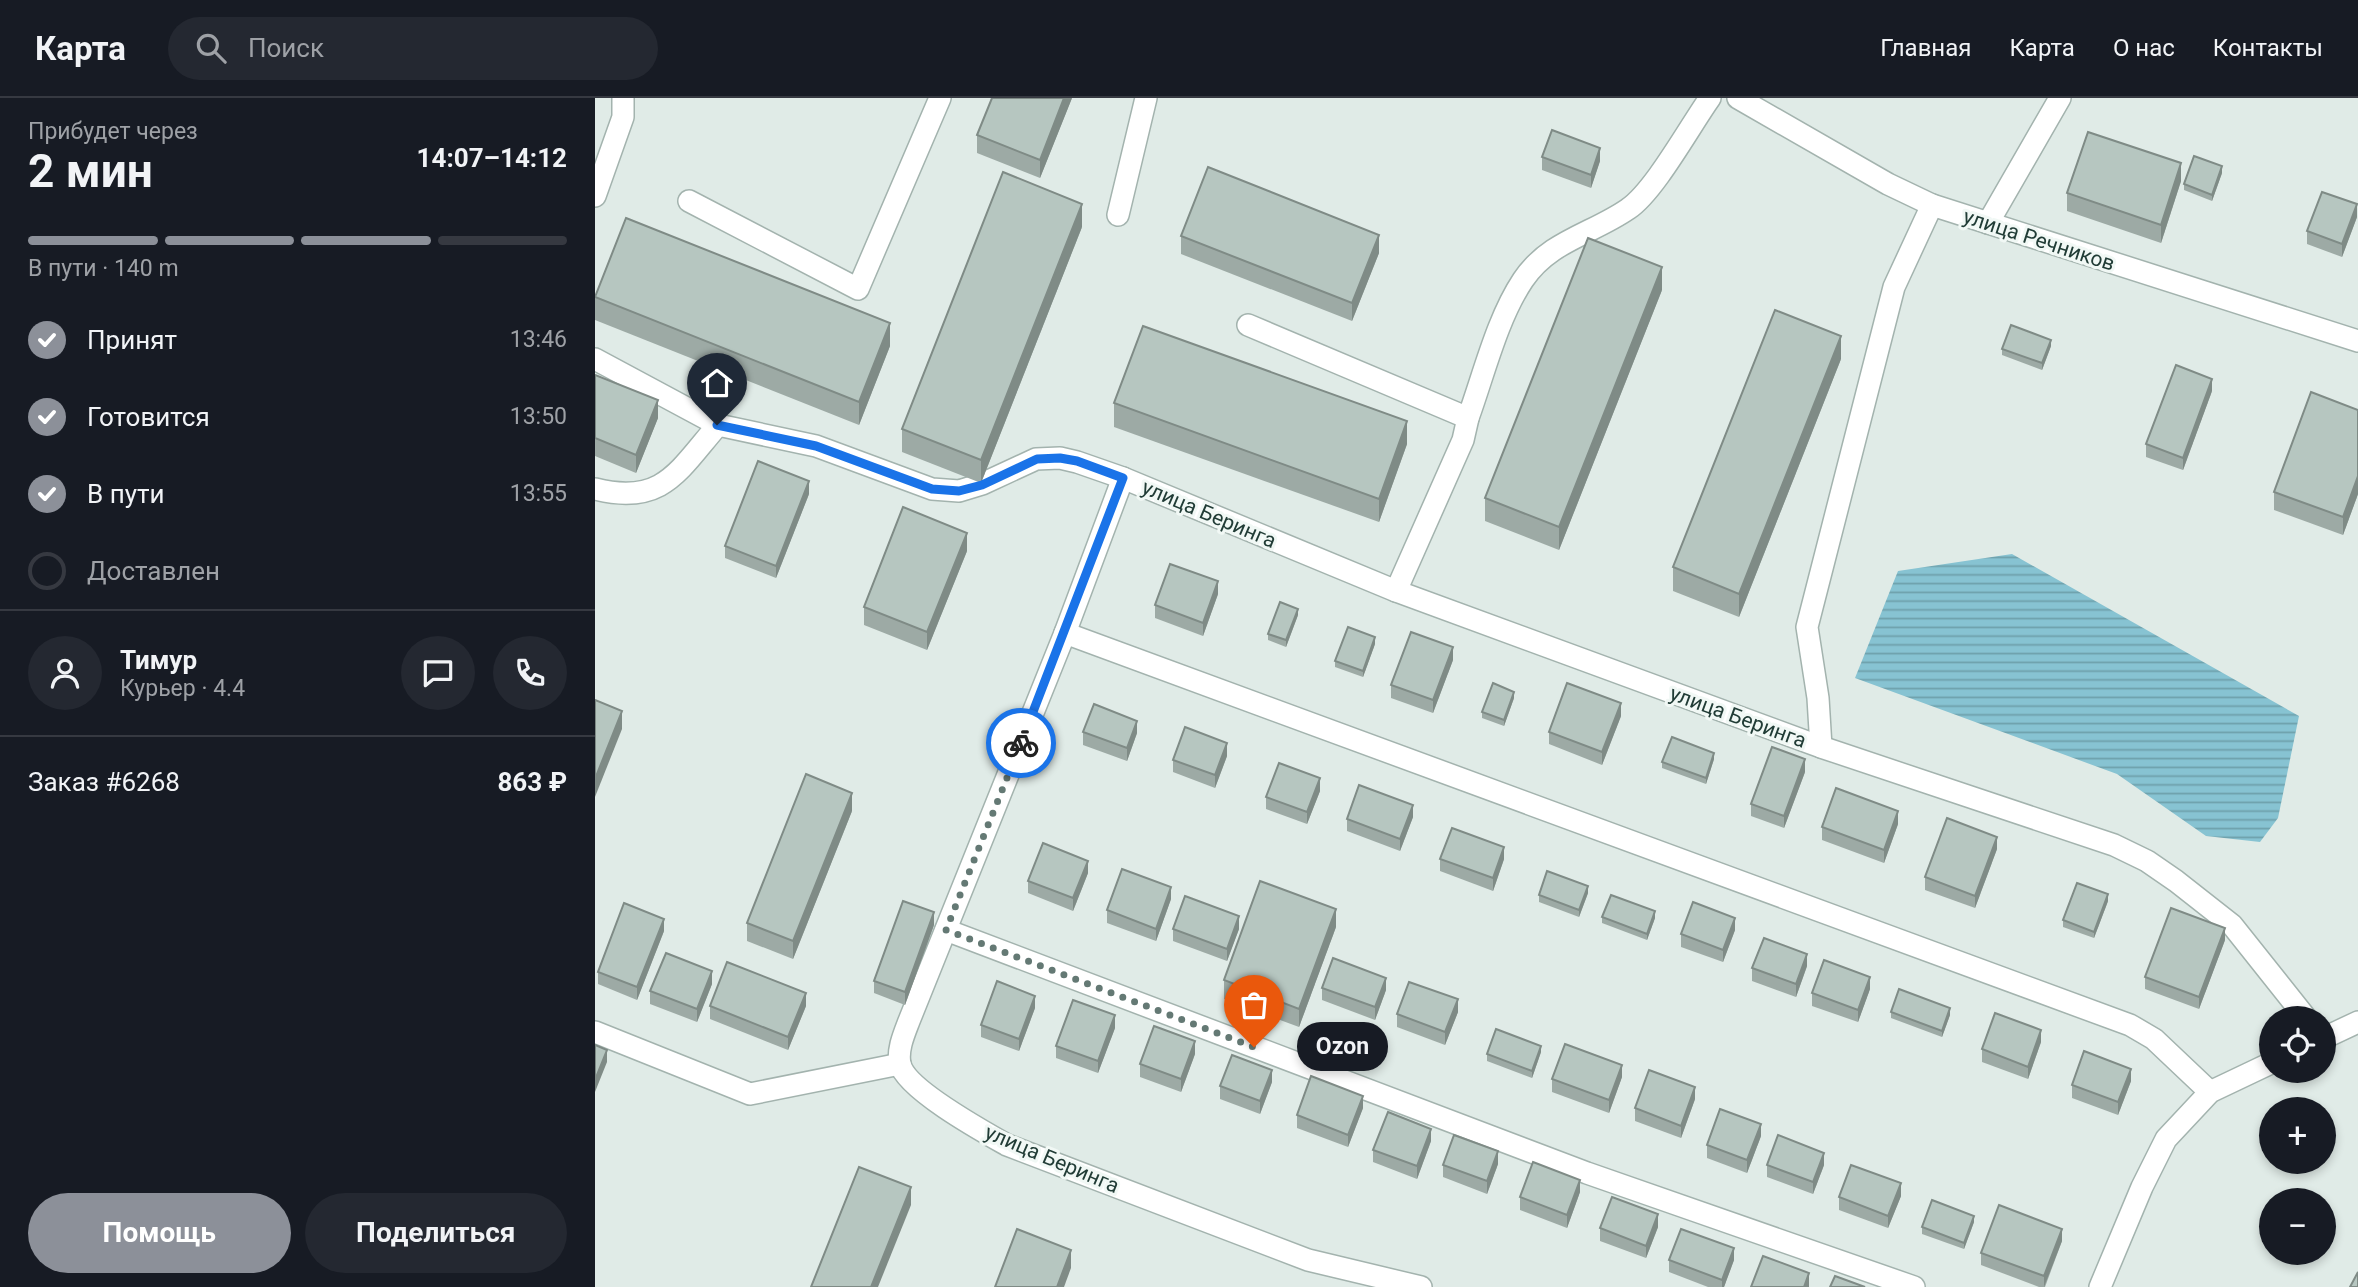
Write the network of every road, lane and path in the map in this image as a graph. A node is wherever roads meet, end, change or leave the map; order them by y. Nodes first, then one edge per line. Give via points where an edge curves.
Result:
1 (623, 98) edge
2 (940, 98) edge
3 (1146, 98) edge
4 (1710, 98) edge
5 (1738, 98) edge
6 (2060, 98) edge
7 (595, 195) edge
8 (689, 201) dead end
9 (1932, 205) junction
10 (1118, 215) dead end
11 (1988, 223) junction
12 (1248, 325) dead end
13 (2358, 341) edge
14 (595, 359) edge
15 (1468, 418) junction
16 (717, 425) junction
17 (1123, 478) junction
18 (595, 489) edge
19 (1396, 592) junction
20 (1065, 633) junction
21 (1821, 747) junction
22 (946, 930) junction
23 (2296, 1006) edge
24 (2358, 1022) edge
25 (595, 1032) edge
26 (2336, 1032) edge
27 (900, 1064) junction
28 (2259, 1069) edge
29 (2210, 1092) junction
30 (1421, 1287) edge
31 (1914, 1287) edge
32 (2100, 1287) edge

1 - 7 street via 622,117
2 - 8 street via 858,289
3 - 10 street
4 - 15 street via 1644,195 1620,214 1562,242 1524,278 1508,307
5 - 9 street, улица Речников
6 - 11 street
9 - 11 street, улица Речников
9 - 21 street via 1894,287 1807,627
11 - 13 street, улица Речников
12 - 15 street
14 - 16 street, улица Беринга
15 - 19 street via 1463,440
16 - 17 street, улица Беринга via 816,446 932,489 959,491 982,485 1037,459 1077,461
16 - 18 street via 659,486 637,494
17 - 19 street, улица Беринга
17 - 20 street, улица Беринга
19 - 21 street, улица Беринга
20 - 22 street, улица Беринга
20 - 29 street via 2130,1026 2154,1039
21 - 23 street, улица Беринга via 2114,845 2147,862 2232,925
22 - 27 street, улица Беринга via 909,1021
22 - 31 street via 1587,1173
24 - 26 street
25 - 27 street via 750,1094
27 - 30 street, улица Беринга via 912,1082 1007,1145 1308,1260
28 - 29 street
29 - 32 street via 2166,1139

